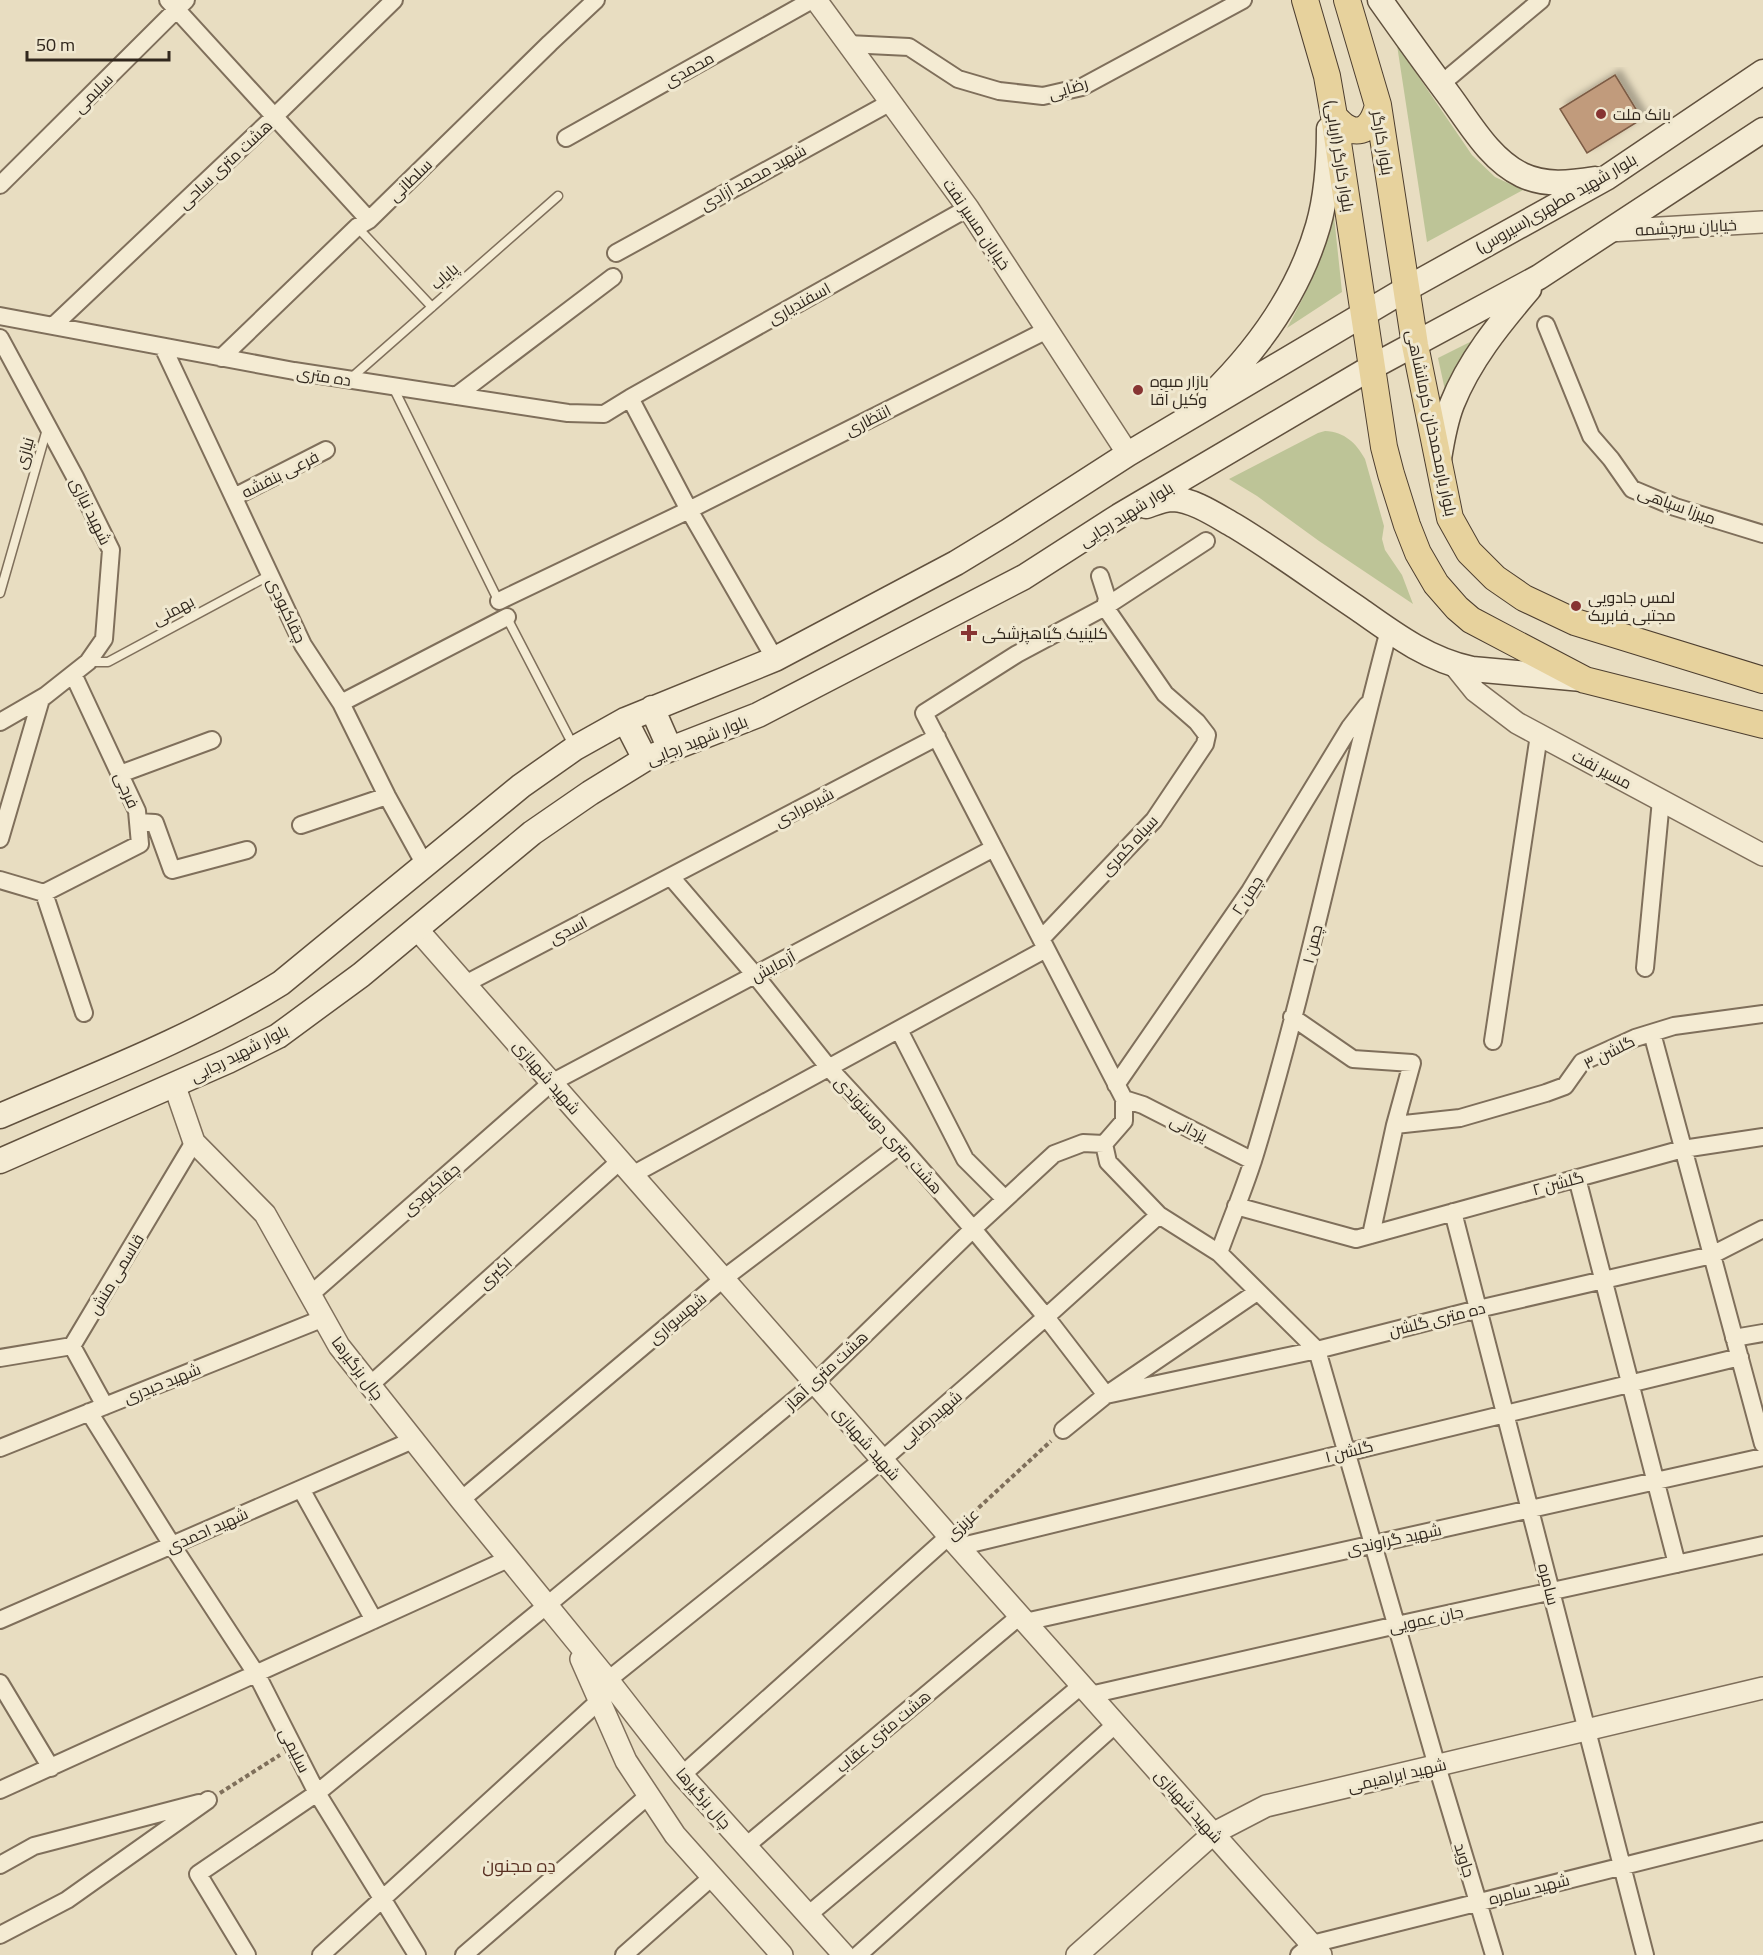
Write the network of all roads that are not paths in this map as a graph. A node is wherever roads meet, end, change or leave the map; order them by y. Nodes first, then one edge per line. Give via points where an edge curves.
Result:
1 (394, 0) edge
2 (596, 0) edge
3 (812, 0) edge
4 (816, 0) edge
5 (1243, 0) edge
6 (1305, 0) edge
7 (1347, 0) edge
8 (1380, 0) edge
9 (1541, 0) edge
10 (177, 3) edge
11 (848, 44) junction
12 (1763, 72) edge
13 (1327, 76) junction
14 (1441, 84) junction
15 (891, 102) junction
16 (1378, 105) junction
17 (275, 116) junction
18 (1335, 116) junction
19 (1763, 130) edge
20 (566, 138) dead end
21 (1606, 178) junction
22 (0, 185) edge
23 (558, 196) dead end
24 (968, 208) junction
25 (1763, 222) edge
26 (363, 224) junction
27 (1609, 231) junction
28 (616, 253) dead end
29 (613, 277) dead end
30 (1539, 277) junction
31 (1406, 289) junction
32 (432, 307) junction
33 (1365, 314) junction
34 (0, 316) edge
35 (1546, 325) dead end
36 (53, 326) junction
37 (1047, 330) junction
38 (0, 338) edge
39 (1415, 345) junction
40 (163, 347) junction
41 (221, 358) junction
42 (1372, 367) junction
43 (349, 379) junction
44 (393, 386) junction
45 (456, 396) junction
46 (634, 406) junction
47 (1184, 421) junction
48 (47, 426) junction
49 (326, 450) dead end
50 (1128, 454) junction
51 (1438, 459) junction
52 (234, 497) junction
53 (689, 510) junction
54 (1119, 516) junction
55 (1763, 534) edge
56 (1206, 541) dead end
57 (270, 575) junction
58 (1100, 576) dead end
59 (0, 593) edge
60 (499, 601) junction
61 (1105, 607) junction
62 (507, 617) junction
63 (1389, 630) junction
64 (775, 659) junction
65 (88, 662) junction
66 (1454, 665) junction
67 (73, 674) junction
68 (1585, 680) junction
69 (1763, 680) edge
70 (41, 699) junction
71 (1370, 701) junction
72 (340, 703) junction
73 (652, 708) junction
74 (625, 720) junction
75 (0, 722) edge
76 (1763, 725) edge
77 (1539, 735) junction
78 (937, 737) junction
79 (212, 741) dead end
80 (575, 748) junction
81 (670, 749) junction
82 (645, 759) junction
83 (120, 774) junction
84 (387, 796) junction
85 (1661, 800) junction
86 (138, 822) junction
87 (300, 825) dead end
88 (0, 839) edge
89 (994, 848) junction
90 (247, 850) dead end
91 (1763, 855) edge
92 (425, 865) junction
93 (671, 877) junction
94 (0, 880) edge
95 (44, 894) junction
96 (416, 928) junction
97 (1044, 944) junction
98 (1645, 968) dead end
99 (756, 975) junction
100 (465, 984) junction
101 (84, 1013) dead end
102 (1763, 1014) edge
103 (1292, 1017) junction
104 (899, 1030) junction
105 (1652, 1033) junction
106 (1494, 1041) dead end
107 (829, 1068) junction
108 (552, 1083) junction
109 (174, 1084) junction
110 (1120, 1092) junction
111 (0, 1116) edge
112 (1395, 1125) junction
113 (1763, 1137) edge
114 (194, 1142) junction
115 (1104, 1143) junction
116 (900, 1145) junction
117 (1683, 1149) junction
118 (0, 1161) edge
119 (1253, 1161) junction
120 (626, 1168) junction
121 (1577, 1178) junction
122 (1005, 1199) junction
123 (1236, 1206) junction
124 (1453, 1212) junction
125 (1160, 1215) junction
126 (973, 1229) junction
127 (1763, 1229) edge
128 (1364, 1237) junction
129 (1219, 1253) junction
130 (1712, 1255) junction
131 (723, 1279) junction
132 (1604, 1280) junction
133 (1257, 1292) junction
134 (310, 1294) junction
135 (1478, 1309) junction
136 (1046, 1317) junction
137 (324, 1318) junction
138 (1763, 1333) edge
139 (1734, 1338) junction
140 (72, 1346) junction
141 (1317, 1350) junction
142 (1740, 1357) junction
143 (0, 1358) edge
144 (815, 1383) junction
145 (1631, 1383) junction
146 (370, 1385) junction
147 (1106, 1395) junction
148 (97, 1409) junction
149 (1505, 1414) junction
150 (1063, 1430) road end
151 (413, 1440) junction
152 (1763, 1444) edge
153 (0, 1448) edge
154 (1346, 1452) junction
155 (1763, 1457) edge
156 (882, 1460) junction
157 (1656, 1481) junction
158 (301, 1489) junction
159 (461, 1500) junction
160 (1530, 1509) junction
161 (953, 1542) junction
162 (1373, 1543) junction
163 (172, 1545) junction
164 (1763, 1545) edge
165 (508, 1559) junction
166 (1677, 1564) junction
167 (1551, 1592) junction
168 (546, 1606) junction
169 (1022, 1619) junction
170 (0, 1620) edge
171 (374, 1620) junction
172 (1396, 1625) junction
173 (571, 1636) junction
174 (257, 1674) junction
175 (608, 1680) junction
176 (0, 1683) edge
177 (1763, 1688) edge
178 (1086, 1690) junction
179 (599, 1701) junction
180 (1116, 1724) junction
181 (1587, 1730) junction
182 (1437, 1766) junction
183 (51, 1768) junction
184 (682, 1775) junction
185 (0, 1790) edge
186 (317, 1793) junction
187 (649, 1796) junction
188 (1763, 1831) edge
189 (1214, 1833) junction
190 (746, 1846) junction
191 (0, 1865) edge
192 (1622, 1866) junction
193 (712, 1877) junction
194 (382, 1899) junction
195 (1478, 1902) junction
196 (808, 1915) junction
197 (0, 1935) edge
198 (1311, 1951) edge
199 (773, 1952) edge
200 (247, 1955) edge
201 (321, 1955) edge
202 (417, 1955) edge
203 (464, 1955) edge
204 (624, 1955) edge
205 (844, 1955) edge
206 (858, 1955) edge
207 (1077, 1955) edge
208 (1494, 1955) edge
209 (1645, 1955) edge

1 - 17 street, هشت متری ساحی
2 - 26 street, سلطانی
3 - 20 street, محمدی
4 - 11 street, خیابان مسیر نفت
5 - 11 street, رضایی via 1082,87 1043,96 999,91 958,79 909,47
6 - 13 main road, بلوار کارگر (اربابی)
7 - 16 main road, بلوار کارگر
8 - 14 main road
9 - 14 street
10 - 17 street
10 - 22 street, سلیمی
11 - 15 street, خیابان مسیر نفت
12 - 21 main road, بلوار شهید مطهری(سیروس)
13 - 18 main road, بلوار کارگر (اربابی)
13 - 47 main road via 1327,171 1318,226 1306,257 1292,290 1268,329 1232,374
14 - 21 main road via 1477,134 1508,167 1544,182
15 - 24 street, خیابان مسیر نفت
15 - 28 street, شهید محمد آزادی
16 - 18 main road via 1371,124 1358,131 1345,128
16 - 31 main road, بلوار کارگر
17 - 26 street
17 - 36 street, هشت متری ساحی
18 - 33 main road, بلوار کارگر (اربابی)
19 - 27 main road
21 - 31 main road, بلوار شهید مطهری(سیروس)
23 - 32 lane, پایاب
24 - 37 street, خیابان مسیر نفت
24 - 46 street, اسفندیاری
25 - 27 street, خیابان سرچشمه
26 - 32 lane
26 - 41 street, سلطانی
27 - 30 main road
29 - 45 street
30 - 39 main road
30 - 51 main road via 1488,341 1459,388
31 - 33 main road
31 - 39 main road, بلوار یارمحمدخان کرمانشاهی
32 - 43 lane, پایاب
33 - 42 main road
33 - 47 main road
34 - 36 street, ده متری
35 - 55 street, میرزا سپاهی via 1591,436 1632,489 1675,507
36 - 40 street, ده متری
37 - 50 street, خیابان مسیر نفت
37 - 53 street, انتظاری
38 - 48 street, شهید نیازی
39 - 42 main road, بلوار شهید رجایی
39 - 51 main road, بلوار یارمحمدخان کرمانشاهی
40 - 41 street, ده متری
40 - 52 street, چقاکبودی
41 - 43 street, ده متری
42 - 54 main road, بلوار شهید رجایی
42 - 68 main road via 1384,447 1396,493 1418,553 1436,584 1471,620
43 - 44 street, ده متری
44 - 45 street, ده متری
44 - 60 lane
45 - 46 street, ده متری via 568,413 604,414
46 - 53 street
47 - 50 main road
48 - 59 lane, نیازی
48 - 65 street, شهید نیازی via 111,550 104,639
49 - 52 street, فرعی بنفشه
50 - 64 main road via 957,563
51 - 69 main road, بلوار یارمحمدخان کرمانشاهی via 1450,518 1468,552 1524,598 1575,622
52 - 57 street, چقاکبودی
53 - 60 street, انتظاری
53 - 64 street
54 - 63 main road via 1158,501 1190,503 1250,535
54 - 81 main road, بلوار شهید رجایی via 1024,577 758,715
56 - 61 street
57 - 65 lane, بهمنی via 108,663
57 - 72 street, چقاکبودی via 303,645
58 - 61 street via 1107,597
60 - 62 lane
61 - 78 street via 1017,654 924,713
61 - 97 street, سیاه کمری via 1165,694 1207,735 1205,744 1154,820
62 - 72 street
62 - 80 lane
63 - 66 main road
63 - 71 street, چمن ۱
64 - 73 main road
65 - 67 street, شهید نیازی
66 - 68 main road
66 - 77 street, مسیر نفت via 1496,709
67 - 70 street, شهید نیازی
67 - 83 street, فرجی
68 - 76 main road
70 - 75 street, شهید نیازی
70 - 88 street
71 - 103 street, چمن ۱
71 - 110 street, چمن ۲
72 - 84 street, چقاکبودی
73 - 74 main road
73 - 81 main road
74 - 80 main road
74 - 82 main road
77 - 85 street, مسیر نفت
77 - 106 street
78 - 89 street
78 - 93 street, شیرمرادی
79 - 83 street
80 - 92 main road via 521,786
81 - 82 main road, بلوار شهید رجایی
82 - 96 main road, بلوار شهید رجایی via 532,833
83 - 86 street, فرجی
84 - 87 street
84 - 92 street, چقاکبودی
85 - 91 street, مسیر نفت
85 - 98 street
86 - 90 street via 155,824 172,870
86 - 95 street, فرجی via 140,844
89 - 97 street
89 - 99 street, آزمایش
92 - 111 main road via 281,983 243,1007
93 - 99 street, هشت متری دوستوندی
93 - 100 street, اسدی
94 - 95 street
95 - 101 street
96 - 100 street, شهید شهبازی
96 - 109 main road, بلوار شهید رجایی via 352,982 278,1036
97 - 104 street, سیاه کمری
97 - 110 street
99 - 107 street, هشت متری دوستوندی
99 - 108 street, آزمایش
100 - 108 street, شهید شهبازی
102 - 105 street, گلشن ۳ via 1674,1026
103 - 112 street via 1353,1059 1412,1064
103 - 119 street, چمن ۱
104 - 107 street, سیاه کمری
104 - 122 street via 964,1159
105 - 112 street, گلشن ۳ via 1582,1062 1565,1086 1546,1093 1460,1118
105 - 117 street
107 - 116 street, هشت متری دوستوندی
107 - 120 street, اکبری
108 - 120 street, شهید شهبازی
108 - 134 street, چقاکبودی
109 - 114 street, چال بزگیرها
109 - 118 main road, بلوار شهید رجایی
110 - 115 street via 1124,1121
110 - 119 street, یزدانی
112 - 128 street
113 - 117 street, گلشن ۲
114 - 134 street, چال بزگیرها via 265,1214
114 - 140 street, قاسمی منش
115 - 122 street, هشت متری آهاز via 1083,1143 1054,1154
115 - 125 street via 1108,1162
116 - 126 street, هشت متری دوستوندی
116 - 131 street, شهسواری
117 - 121 street, گلشن ۲
117 - 130 street
119 - 123 street, چمن ۱
120 - 131 street, شهید شهبازی
120 - 146 street, اکبری
121 - 124 street, گلشن ۲
121 - 132 street
122 - 126 street, هشت متری آهاز
123 - 128 street
123 - 129 street, چمن ۱
124 - 128 street, گلشن ۲
124 - 135 street, سامره
125 - 129 street
125 - 136 street, شهیدرضایی
126 - 136 street, هشت متری دوستوندی
126 - 144 street, هشت متری آهاز
127 - 130 street, ده متری گلشن
129 - 133 street
130 - 132 street, ده متری گلشن
130 - 139 street
131 - 144 street, شهید شهبازی
131 - 159 street, شهسواری
132 - 135 street, ده متری گلشن
132 - 145 street
133 - 141 street
133 - 147 street
134 - 137 street, چال بزگیرها
135 - 141 street, ده متری گلشن
135 - 149 street, سامره
136 - 147 street, هشت متری دوستوندی
136 - 156 street, شهیدرضایی
137 - 146 street, چال بزگیرها via 339,1346
137 - 148 street, شهید حیدری
138 - 139 street
139 - 142 street
140 - 143 street
140 - 148 street
141 - 147 street, ده متری گلشن
141 - 154 street, جاوید
142 - 145 street, گلشن ۱
142 - 152 street
144 - 156 street, شهید شهبازی
144 - 168 street, هشت متری آهاز
145 - 149 street, گلشن ۱
145 - 157 street
146 - 151 street, چال بزگیرها
147 - 150 street
148 - 153 street, شهید حیدری
148 - 163 street, سلیمی
149 - 154 street, گلشن ۱
149 - 160 street, سامره
151 - 158 street, شهید احمدی
151 - 159 street, چال بزگیرها
154 - 161 street, گلشن ۱
154 - 162 street, جاوید
155 - 157 street, شهید گراوندی
156 - 161 street, شهید شهبازی
156 - 175 street, شهیدرضایی
157 - 160 street, شهید گراوندی
157 - 166 street
158 - 163 street, شهید احمدی
158 - 171 street
159 - 165 street, چال بزگیرها
160 - 162 street, شهید گراوندی
160 - 167 street, سامره
161 - 169 street, شهید شهبازی
161 - 184 street, عزیزی
162 - 169 street, شهید گراوندی
162 - 172 street, جاوید
163 - 170 street, شهید احمدی
163 - 174 street, سلیمی
164 - 166 street, جان عمویی
165 - 168 street, چال بزگیرها
165 - 171 street
166 - 167 street, جان عمویی
167 - 172 street, جان عمویی
167 - 181 street, سامره
168 - 173 street, چال بزگیرها
168 - 186 street, هشت متری آهاز
169 - 178 street, شهید شهبازی
169 - 190 street, هشت متری عقاب
171 - 174 street
172 - 178 street, جان عمویی
172 - 182 street, جاوید
173 - 175 street, چال بزگیرها
173 - 179 street, چال بزگیرها
174 - 183 street
174 - 186 street, سلیمی
175 - 184 street, چال بزگیرها
176 - 183 street
177 - 181 street, شهید ابراهیمی
178 - 180 street, شهید شهبازی
178 - 196 street
179 - 187 street, چال بزگیرها via 626,1761
179 - 194 street
180 - 189 street, شهید شهبازی
180 - 206 street
181 - 182 street, شهید ابراهیمی
181 - 192 street, سامره
182 - 189 street, شهید ابراهیمی via 1266,1806
182 - 195 street, جاوید
183 - 185 street
184 - 190 street, چال بزگیرها
186 - 194 street, سلیمی
186 - 200 street, هشت متری آهاز via 198,1874
187 - 193 street, چال بزگیرها via 675,1835
187 - 203 street
188 - 192 street, شهید سامره
189 - 198 street, شهید شهبازی
189 - 207 street, شهید ابراهیمی
190 - 196 street, چال بزگیرها
191 - 197 street via 34,1846 208,1800 67,1900
192 - 195 street, شهید سامره
192 - 209 street, سامره
193 - 199 street, چال بزگیرها
193 - 204 street
194 - 201 street
194 - 202 street, سلیمی
195 - 198 street, شهید سامره
195 - 208 street, جاوید
196 - 205 street, چال بزگیرها

